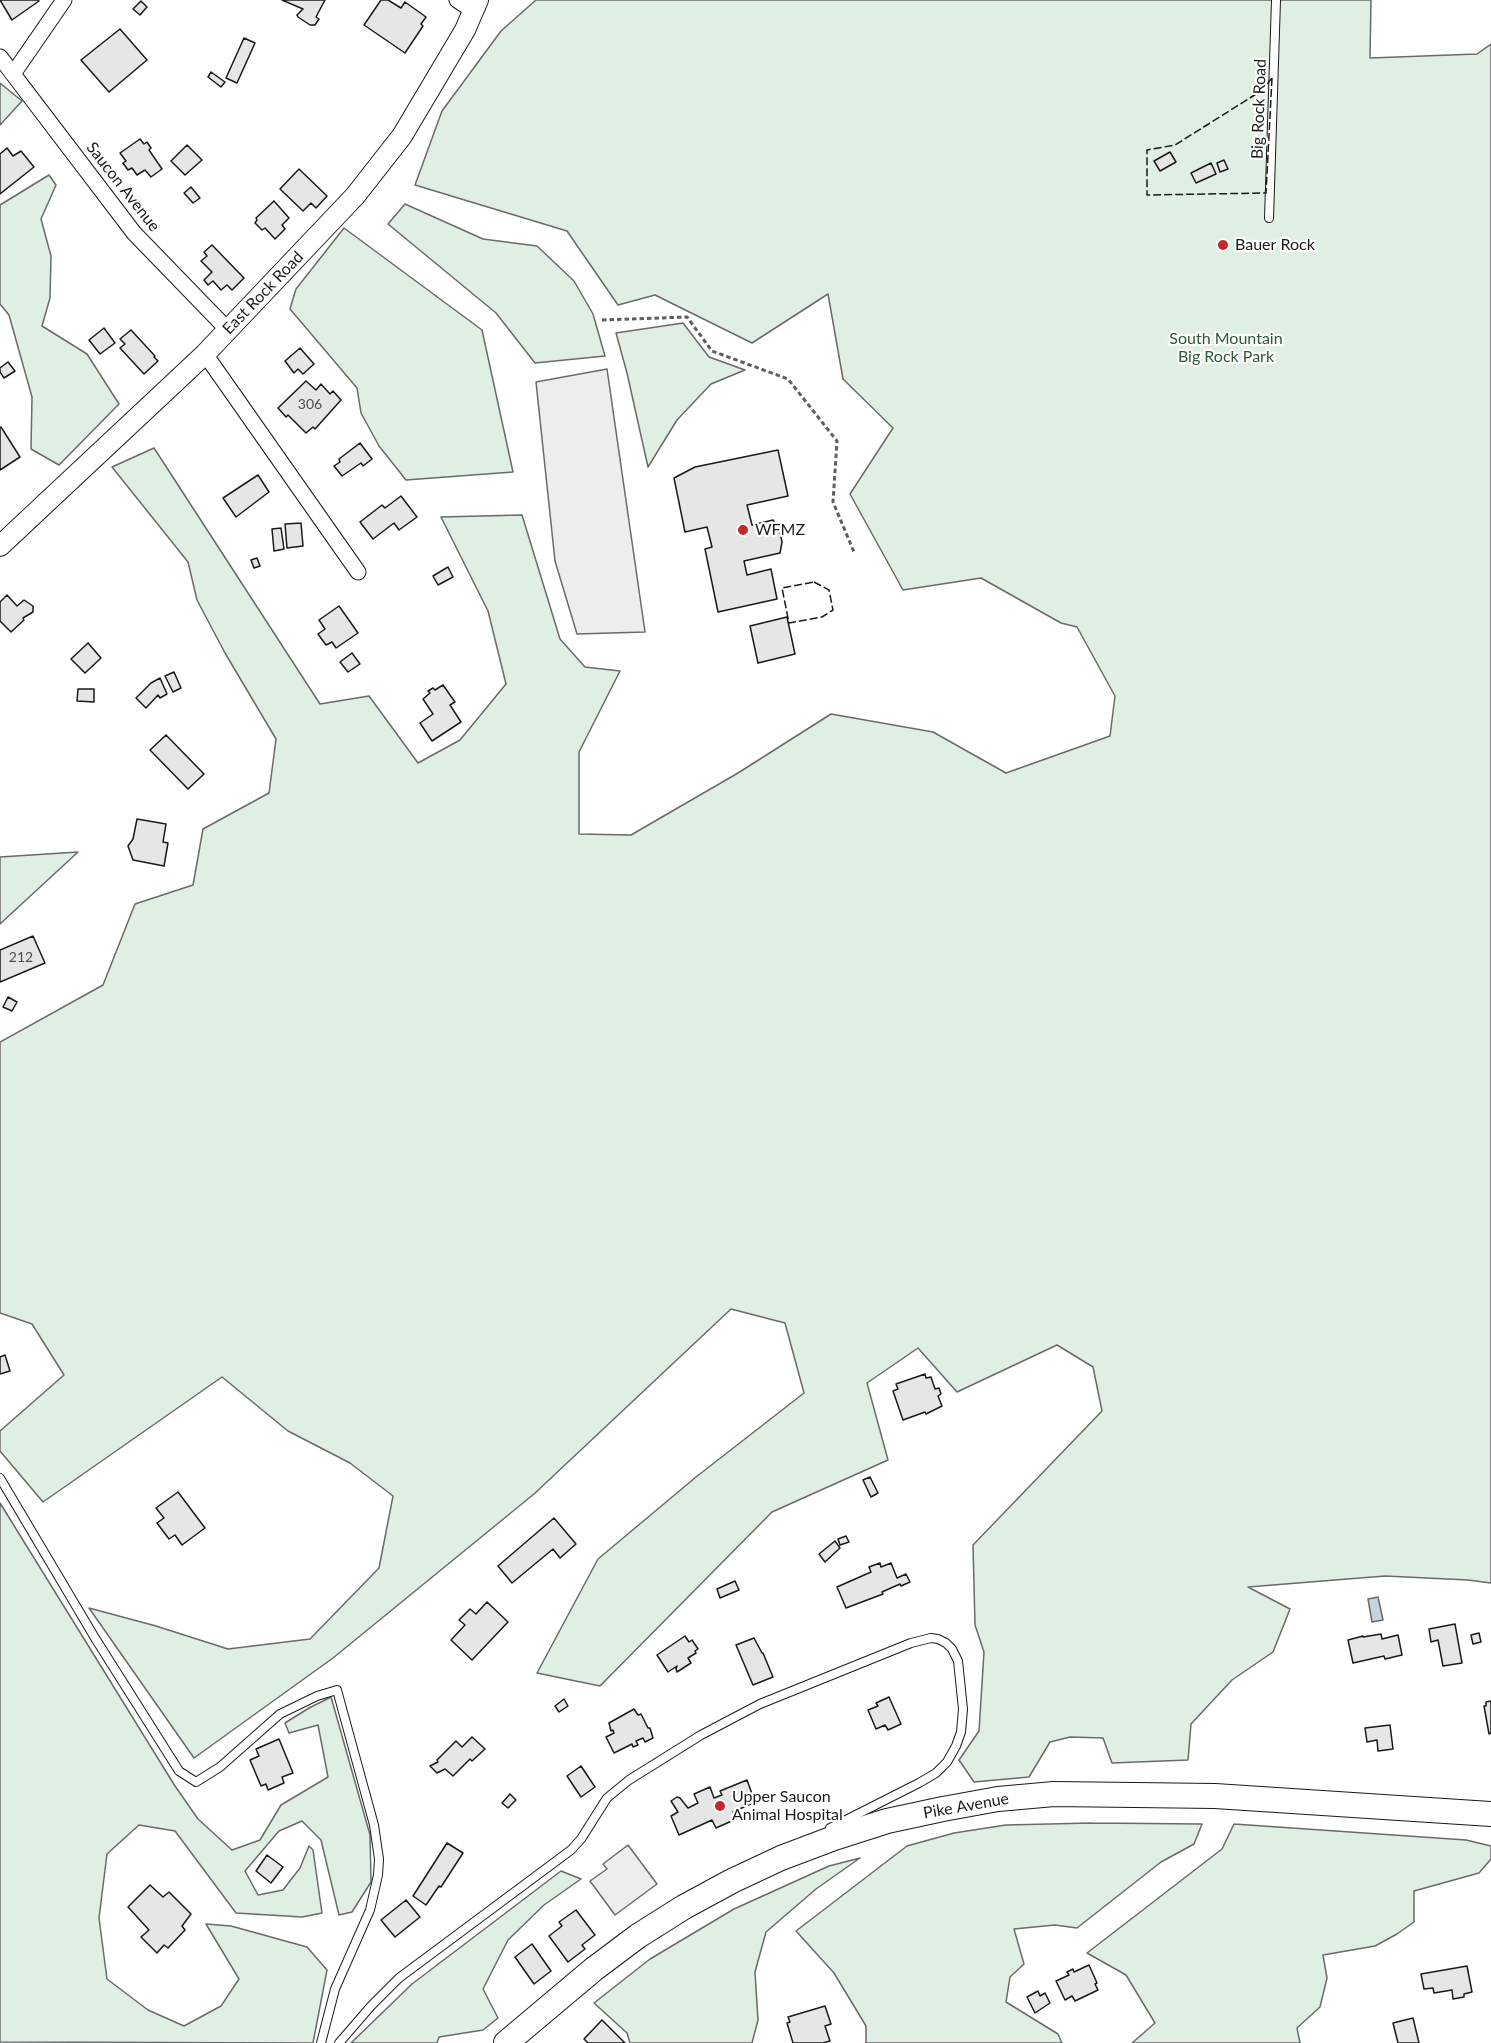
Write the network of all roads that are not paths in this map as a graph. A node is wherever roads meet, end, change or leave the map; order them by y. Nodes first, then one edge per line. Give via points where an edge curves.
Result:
1 (64, 0) edge
2 (1276, 0) edge
3 (470, 4) edge
4 (0, 57) edge
5 (13, 74) junction
6 (1269, 218) dead end
7 (228, 330) junction
8 (205, 354) junction
9 (0, 546) edge
10 (358, 572) dead end
11 (0, 1478) edge
12 (1491, 1814) edge
13 (826, 1831) dead end
14 (815, 1836) dead end
15 (677, 1911) junction
16 (321, 2043) edge
17 (339, 2043) edge
18 (506, 2043) edge

1 - 5 street
2 - 6 lane, Big Rock Road
3 - 7 street, East Rock Road via 422,103 380,167
4 - 5 street, Saucon Avenue
5 - 7 street, Saucon Avenue via 134,233
7 - 8 street, East Rock Road
8 - 9 street, East Rock Road
8 - 10 street
11 - 16 lane via 179,1771 196,1782 220,1767 280,1714 338,1690 374,1825 379,1859 370,1910 335,1989
12 - 15 main road, Pike Avenue via 1215,1796 1054,1794 998,1799 887,1821 834,1838 742,1876
13 - 17 lane via 919,1784 946,1762 961,1732 963,1709 958,1661 946,1643 931,1638 911,1642 760,1704 629,1780 608,1798 572,1850 399,1978
14 - 15 lane via 680,1904
15 - 18 main road, Pike Avenue via 594,1969

